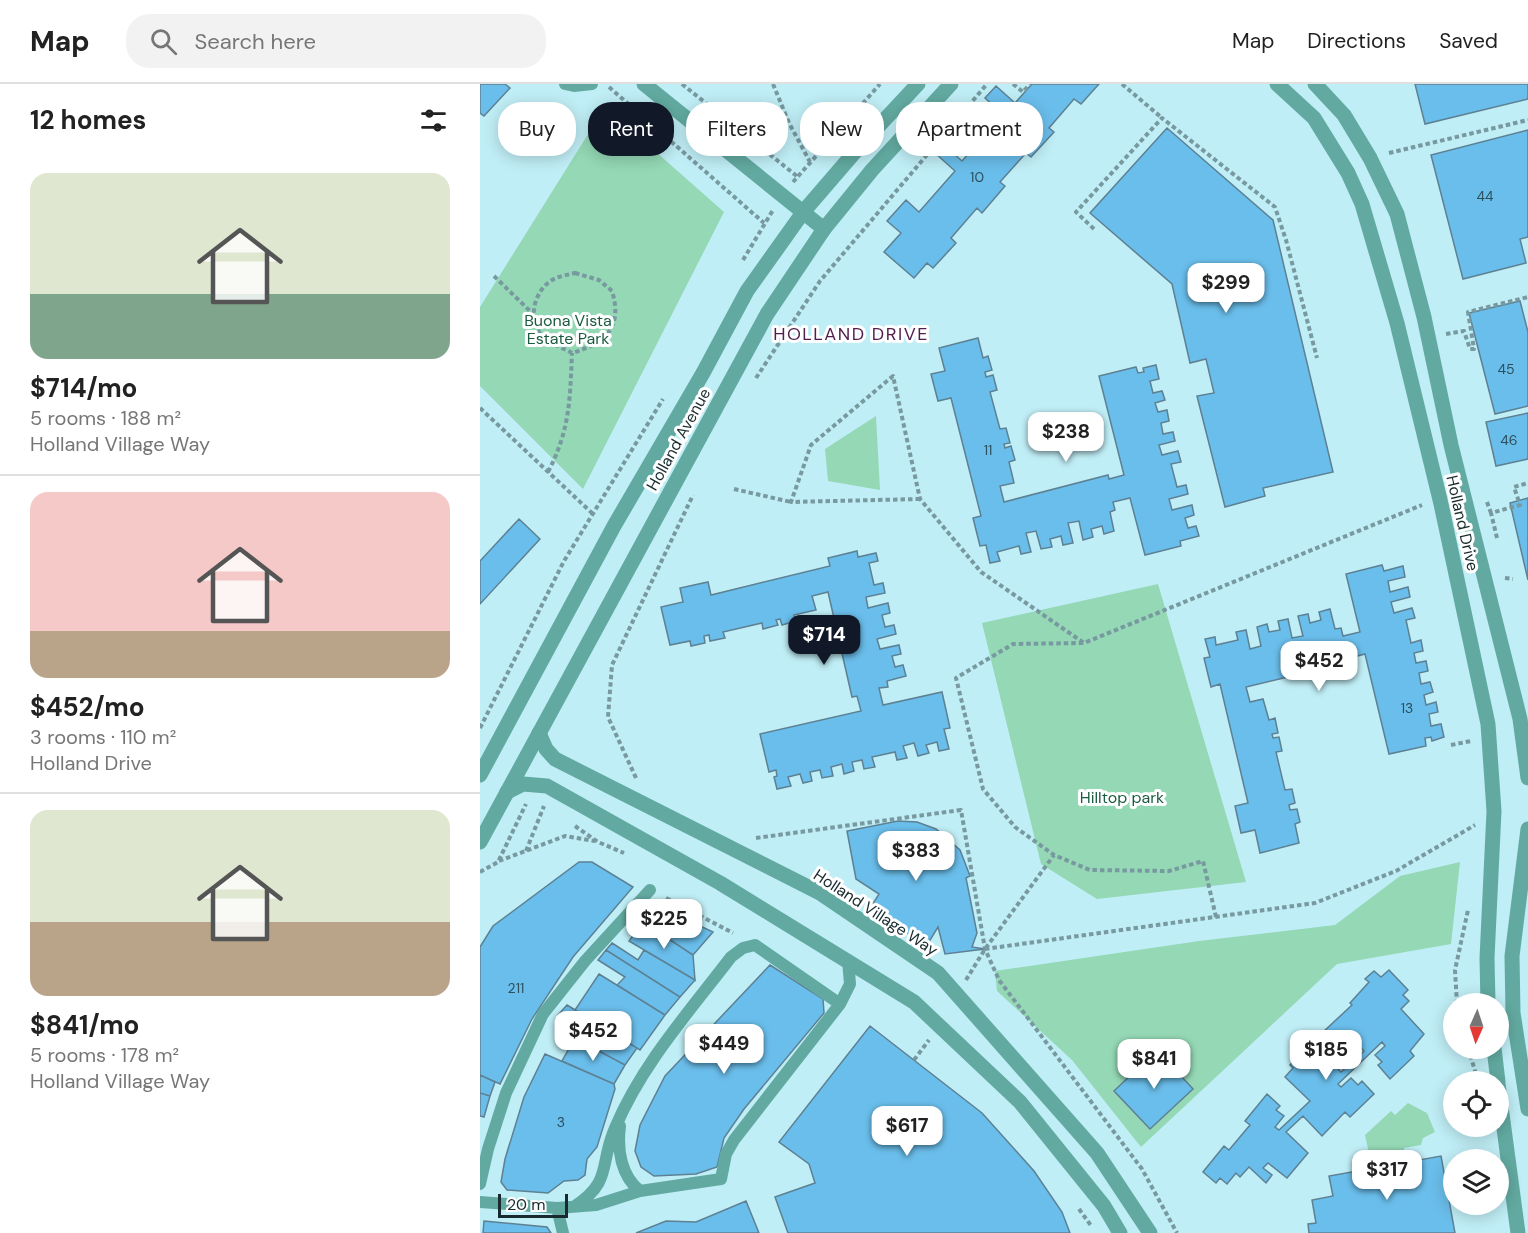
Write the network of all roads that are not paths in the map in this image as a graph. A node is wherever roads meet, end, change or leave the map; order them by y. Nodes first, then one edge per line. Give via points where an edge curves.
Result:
1 (565, 84) edge
2 (592, 84) edge
3 (951, 84) edge
4 (1277, 84) edge
5 (1315, 84) edge
6 (648, 85) edge
7 (916, 86) edge
8 (929, 102) edge
9 (934, 102) edge
10 (896, 144) edge
11 (804, 212) junction
12 (824, 229) junction
13 (539, 733) junction
14 (480, 775) edge
15 (1528, 778) edge
16 (507, 792) junction
17 (1528, 829) edge
18 (480, 842) edge
19 (650, 890) road end
20 (848, 960) junction
21 (1488, 993) edge
22 (840, 1004) junction
23 (1509, 1018) edge
24 (1515, 1018) junction
25 (625, 1108) junction
26 (1528, 1109) edge
27 (1505, 1137) edge
28 (480, 1184) edge
29 (640, 1191) junction
30 (480, 1202) edge
31 (575, 1206) junction
32 (557, 1208) junction
33 (563, 1233) edge
34 (1120, 1233) edge
35 (1150, 1233) edge
36 (1518, 1233) edge

1 - 2 lane
3 - 9 street, Holland Avenue
4 - 21 street, Holland Drive via 1314,118 1348,172 1362,204 1397,323 1441,504 1488,724 1494,812
5 - 15 street, Holland Drive via 1344,115 1397,214 1520,719
6 - 11 street
7 - 8 street
7 - 11 street, Holland Avenue
10 - 12 street, Holland Avenue
11 - 12 street
11 - 14 street, Holland Avenue via 747,291
12 - 13 street, Holland Avenue via 767,314
13 - 16 street, Holland Avenue
13 - 35 street, Holland Village Way via 555,759 820,893 938,973 1097,1153
16 - 18 street, Holland Avenue
16 - 20 street via 523,784 547,786
17 - 24 street via 1512,956
19 - 28 lane via 543,1014 506,1093
20 - 22 lane via 850,984
20 - 34 street via 914,1002 1020,1102 1104,1206
22 - 25 lane via 755,945 742,948 655,1054
22 - 29 lane via 734,1140 726,1154 721,1179
23 - 24 lane
24 - 26 street
25 - 29 lane via 619,1149 629,1183
25 - 31 lane via 608,1146 600,1183 593,1194
27 - 36 street
29 - 31 lane via 596,1205
30 - 32 lane
31 - 32 lane
32 - 33 lane

